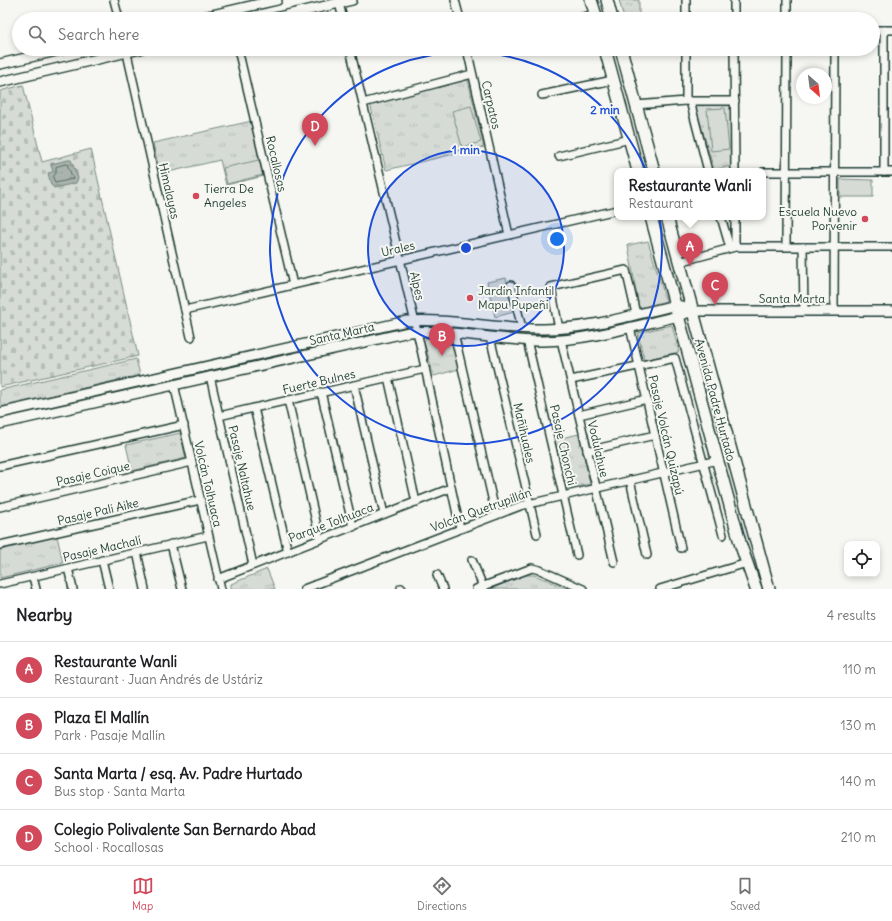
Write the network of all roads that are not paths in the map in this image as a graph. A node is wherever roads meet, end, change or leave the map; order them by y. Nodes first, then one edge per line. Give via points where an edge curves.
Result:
1 (114, 0) edge
2 (277, 0) edge
3 (352, 0) edge
4 (455, 0) edge
5 (591, 0) edge
6 (607, 0) edge
7 (686, 0) edge
8 (734, 0) edge
9 (787, 0) edge
10 (339, 3) junction
11 (243, 4) edge
12 (117, 12) edge
13 (217, 12) edge
14 (300, 12) edge
15 (341, 12) edge
16 (458, 12) edge
17 (595, 12) edge
18 (610, 12) edge
19 (686, 12) edge
20 (734, 12) edge
21 (787, 12) edge
22 (888, 30) edge
23 (35, 56) edge
24 (103, 56) edge
25 (128, 56) edge
26 (240, 56) edge
27 (352, 56) edge
28 (468, 56) edge
29 (607, 56) edge
30 (623, 56) edge
31 (686, 56) edge
32 (734, 56) edge
33 (787, 56) edge
34 (835, 56) edge
35 (0, 64) edge
36 (472, 74) junction
37 (613, 80) junction
38 (0, 82) edge
39 (542, 95) dead end
40 (688, 101) junction
41 (735, 102) junction
42 (363, 103) junction
43 (636, 105) junction
44 (630, 139) junction
45 (559, 156) dead end
46 (637, 168) edge
47 (653, 168) edge
48 (707, 168) edge
49 (735, 168) edge
50 (766, 172) edge
51 (786, 172) junction
52 (835, 172) junction
53 (884, 172) junction
54 (892, 172) edge
55 (614, 211) edge
56 (652, 220) edge
57 (668, 220) edge
58 (722, 220) edge
59 (735, 220) edge
60 (509, 235) junction
61 (786, 246) junction
62 (732, 247) junction
63 (803, 247) junction
64 (835, 247) junction
65 (892, 247) edge
66 (400, 260) junction
67 (679, 262) junction
68 (293, 285) junction
69 (511, 285) dead end
70 (676, 305) junction
71 (185, 310) junction
72 (692, 311) junction
73 (804, 311) junction
74 (834, 311) junction
75 (892, 311) edge
76 (636, 314) junction
77 (678, 316) junction
78 (414, 321) junction
79 (630, 327) junction
80 (522, 328) junction
81 (559, 329) junction
82 (417, 331) junction
83 (454, 333) junction
84 (490, 336) junction
85 (191, 337) dead end
86 (527, 340) junction
87 (561, 340) junction
88 (639, 365) junction
89 (425, 369) junction
90 (210, 376) junction
91 (388, 377) junction
92 (571, 380) junction
93 (174, 384) junction
94 (354, 385) junction
95 (321, 392) junction
96 (647, 399) junction
97 (288, 400) junction
98 (254, 408) junction
99 (0, 413) edge
100 (579, 415) junction
101 (219, 416) junction
102 (0, 424) edge
103 (184, 425) junction
104 (655, 435) junction
105 (588, 451) junction
106 (718, 460) junction
107 (192, 462) junction
108 (704, 463) junction
109 (0, 466) edge
110 (663, 472) junction
111 (630, 480) junction
112 (451, 488) junction
113 (596, 488) junction
114 (564, 495) junction
115 (200, 500) junction
116 (416, 502) junction
117 (529, 504) junction
118 (0, 507) edge
119 (384, 514) junction
120 (496, 515) junction
121 (353, 527) junction
122 (460, 528) junction
123 (537, 534) dead end
124 (724, 535) dead end
125 (208, 536) junction
126 (320, 540) junction
127 (171, 544) junction
128 (0, 545) edge
129 (681, 548) dead end
130 (137, 552) junction
131 (288, 552) junction
132 (647, 554) dead end
133 (578, 555) dead end
134 (102, 560) junction
135 (472, 560) dead end
136 (614, 562) dead end
137 (747, 563) junction
138 (254, 565) junction
139 (68, 568) junction
140 (437, 574) dead end
141 (33, 576) junction
142 (218, 579) junction
143 (0, 584) edge
144 (481, 588) edge
145 (36, 589) edge
146 (73, 589) edge
147 (109, 589) edge
148 (145, 589) edge
149 (182, 589) edge
150 (221, 589) edge
151 (304, 589) edge
152 (443, 589) edge
153 (583, 589) edge
154 (660, 589) edge
155 (756, 589) edge
156 (769, 589) edge

1 - 12 street
2 - 11 street
3 - 10 street
4 - 16 street
5 - 17 main road
6 - 18 main road
7 - 19 street
8 - 20 street
9 - 21 street
10 - 14 street
10 - 15 street
11 - 13 street
22 - 53 street
23 - 35 street
24 - 38 street
25 - 71 street, Himalayas
26 - 68 street, Rocallosas
27 - 42 street, Alpes
28 - 36 street, Carpatos
29 - 37 main road
30 - 43 main road
31 - 40 street
32 - 41 street
33 - 51 street
34 - 52 street
36 - 42 street
36 - 60 street, Carpatos
37 - 39 street
37 - 44 main road
40 - 41 street
40 - 43 street
40 - 48 street
41 - 49 street
42 - 66 street, Alpes
43 - 47 main road
44 - 45 street
44 - 46 main road
50 - 51 street
51 - 52 street
51 - 61 street
52 - 53 street
52 - 64 street
53 - 54 street
55 - 60 street, Urales
56 - 70 main road, Avenida Padre Hurtado
57 - 67 main road, Avenida Padre Hurtado
58 - 62 street
59 - 62 street
60 - 66 street, Urales
61 - 62 street
61 - 63 street
62 - 67 street
63 - 64 street
63 - 73 street
64 - 65 street
64 - 74 street
66 - 68 street, Urales
66 - 78 street, Alpes
67 - 72 main road, Avenida Padre Hurtado
68 - 71 street, Urales
69 - 80 street
70 - 72 street, Santa Marta
70 - 76 street, Santa Marta
70 - 77 main road, Avenida Padre Hurtado
71 - 85 street, Himalayas
72 - 73 street, Santa Marta
72 - 77 street, Santa Marta
72 - 156 main road, Avenida Padre Hurtado
73 - 74 street, Santa Marta
74 - 75 street, Santa Marta
76 - 81 street, Santa Marta
76 - 81 street via 626,270 551,287
77 - 79 street, Santa Marta
77 - 106 main road, Avenida Padre Hurtado
78 - 80 street, Santa Marta via 445,321
78 - 82 street, Alpes
78 - 99 street, Santa Marta
79 - 87 street, Santa Marta
79 - 88 street, Pasaje Volcán Quizapú
80 - 81 street, Santa Marta
82 - 83 street, Santa Marta
82 - 89 street, Alpes
82 - 90 street, Santa Marta via 398,333
83 - 84 street, Santa Marta
83 - 120 street
84 - 86 street, Santa Marta
84 - 117 street, Mañihuales
86 - 87 street, Santa Marta
86 - 114 street, Pasaje Chonchi
87 - 92 street, Vodulahue
88 - 92 street
88 - 96 street, Pasaje Volcán Quizapú
88 - 108 street via 675,358
89 - 91 street, Fuerte Bulnes
89 - 112 street, Alpes
90 - 93 street, Santa Marta
90 - 101 street, Pasaje Naltahue
91 - 94 street, Fuerte Bulnes
91 - 116 street
92 - 100 street, Vodulahue
93 - 102 street, Santa Marta
93 - 103 street, Volcán Tolhuaca
94 - 95 street, Fuerte Bulnes
94 - 119 street
95 - 97 street, Fuerte Bulnes
95 - 121 street
96 - 100 street
96 - 104 street, Pasaje Volcán Quizapú
97 - 98 street, Fuerte Bulnes
97 - 126 street
98 - 101 street, Fuerte Bulnes
98 - 131 street
100 - 105 street, Vodulahue
101 - 138 street, Pasaje Naltahue
103 - 107 street, Volcán Tolhuaca
103 - 109 street
104 - 105 street
104 - 110 street, Pasaje Volcán Quizapú
105 - 113 street, Vodulahue
106 - 108 street, Volcán Quetrupillán
106 - 137 main road, Avenida Padre Hurtado
107 - 115 street, Volcán Tolhuaca
107 - 118 street, Pasaje Coique
108 - 110 street, Volcán Quetrupillán
108 - 124 street
110 - 111 street, Volcán Quetrupillán
110 - 129 street, Pasaje Volcán Quizapú
111 - 113 street, Volcán Quetrupillán
111 - 132 street
112 - 116 street, Parque Tolhuaca
112 - 122 street, Alpes
113 - 114 street, Volcán Quetrupillán
113 - 136 street, Vodulahue
114 - 117 street, Volcán Quetrupillán
114 - 133 street, Pasaje Chonchi
115 - 125 street, Volcán Tolhuaca
115 - 128 street, Pasaje Pali Aike
116 - 119 street, Parque Tolhuaca
117 - 120 street, Volcán Quetrupillán
117 - 123 street, Mañihuales
119 - 121 street, Parque Tolhuaca
120 - 122 street, Volcán Quetrupillán
121 - 126 street, Parque Tolhuaca
122 - 151 street, Volcán Quetrupillán
125 - 127 street, Pasaje Machalí
125 - 142 street, Volcán Tolhuaca
126 - 131 street, Parque Tolhuaca
127 - 130 street, Pasaje Machalí
127 - 149 street
130 - 134 street, Pasaje Machalí
130 - 148 street
131 - 138 street, Parque Tolhuaca
134 - 139 street, Pasaje Machalí
134 - 147 street
135 - 144 street
137 - 154 street
137 - 155 main road, Avenida Padre Hurtado
138 - 142 street, Parque Tolhuaca
139 - 141 street, Pasaje Machalí
139 - 146 street
140 - 152 street
141 - 143 street, Pasaje Machalí
141 - 145 street
142 - 150 street, Volcán Tolhuaca
144 - 153 street via 532,568

